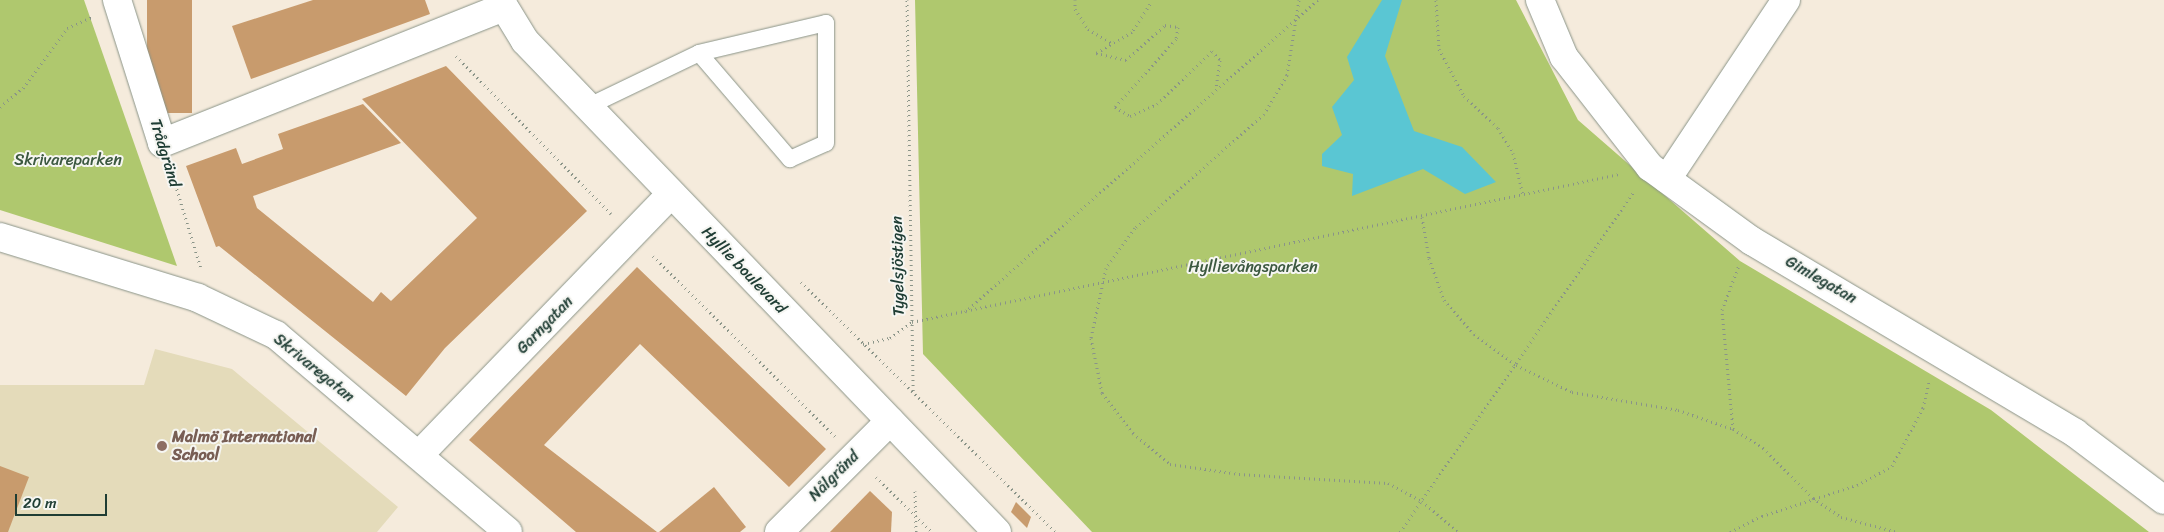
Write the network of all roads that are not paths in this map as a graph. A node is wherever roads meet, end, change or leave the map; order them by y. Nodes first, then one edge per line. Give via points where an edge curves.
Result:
1 (1540, 0) edge
2 (1786, 0) edge
3 (119, 4) edge
4 (502, 4) edge
5 (699, 53) junction
6 (587, 106) junction
7 (1659, 173) junction
8 (671, 194) junction
9 (0, 237) edge
10 (890, 421) junction
11 (419, 455) junction
12 (2164, 500) edge
13 (508, 532) edge
14 (778, 532) edge
15 (997, 532) edge

1 - 7 street, Gimlegatan via 1564,57
2 - 7 street
3 - 4 street, Trådgränd via 162,143 444,31
4 - 6 street, Hyllie boulevard via 524,41
5 - 5 lane via 790,159 826,143 826,24
5 - 6 lane
6 - 8 street, Hyllie boulevard
7 - 12 street, Gimlegatan via 1752,241 1936,346 2075,433
8 - 10 street, Hyllie boulevard
8 - 11 street, Garngatan
9 - 11 street, Skrivaregatan via 213,305 276,334
10 - 14 street, Nålgränd
10 - 15 street, Hyllie boulevard
11 - 13 street, Skrivaregatan

